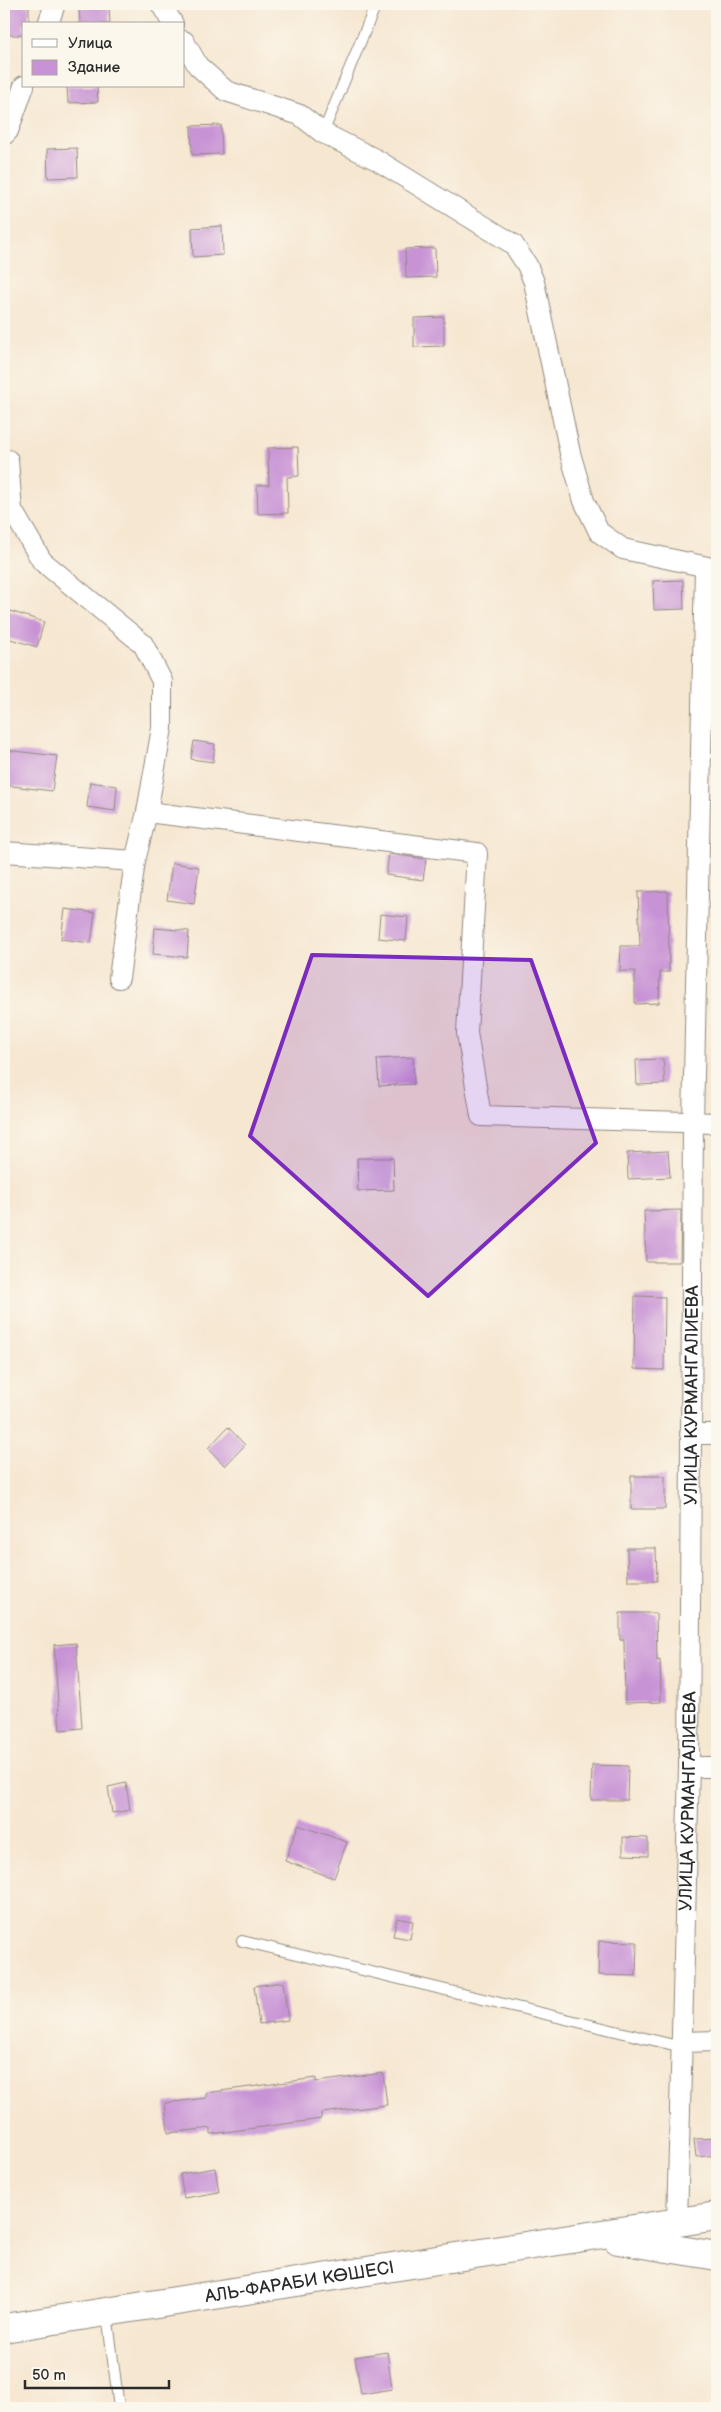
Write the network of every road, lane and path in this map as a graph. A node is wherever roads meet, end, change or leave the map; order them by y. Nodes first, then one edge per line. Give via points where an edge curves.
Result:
1 (55, 4) edge
2 (161, 4) edge
3 (376, 4) edge
4 (49, 22) edge
5 (172, 22) edge
6 (185, 43) edge
7 (23, 88) edge
8 (322, 133) junction
9 (4, 135) edge
10 (8, 460) dead end
11 (711, 568) edge
12 (147, 812) junction
13 (4, 852) edge
14 (134, 861) junction
15 (119, 978) dead end
16 (693, 1123) junction
17 (717, 1123) edge
18 (690, 1434) junction
19 (717, 1434) edge
20 (717, 1767) edge
21 (689, 1768) junction
22 (242, 1941) dead end
23 (717, 2040) edge
24 (682, 2044) junction
25 (717, 2216) edge
26 (677, 2223) junction
27 (594, 2237) junction
28 (717, 2256) edge
29 (107, 2312) junction
30 (4, 2328) edge
31 (119, 2408) edge

1 - 4 street
2 - 5 street
3 - 8 lane
6 - 8 street via 198,66 226,91 300,115
7 - 9 street
8 - 11 street via 377,160 513,244 528,265 534,282 570,453 584,501 599,532 623,549
10 - 12 street via 12,510 42,561 143,644 162,680 162,728
11 - 16 street, УЛИЦА КУРМАНГАЛИЕВА
12 - 14 street
12 - 16 street via 477,852 467,1033 481,1116
13 - 14 street
14 - 15 street
16 - 17 street
16 - 18 street, УЛИЦА КУРМАНГАЛИЕВА
18 - 19 street
18 - 21 street, УЛИЦА КУРМАНГАЛИЕВА
20 - 21 street
21 - 24 street, УЛИЦА КУРМАНГАЛИЕВА
22 - 24 lane
23 - 24 street
24 - 26 street, УЛИЦА КУРМАНГАЛИЕВА
25 - 26 main road, АЛЬ-ФАРАБИ КӨШЕСІ
26 - 27 main road, АЛЬ-ФАРАБИ КӨШЕСІ
27 - 28 main road, АЛЬ-ФАРАБИ КӨШЕСІ
27 - 29 main road, АЛЬ-ФАРАБИ КӨШЕСІ
29 - 30 main road, АЛЬ-ФАРАБИ КӨШЕСІ
29 - 31 lane

